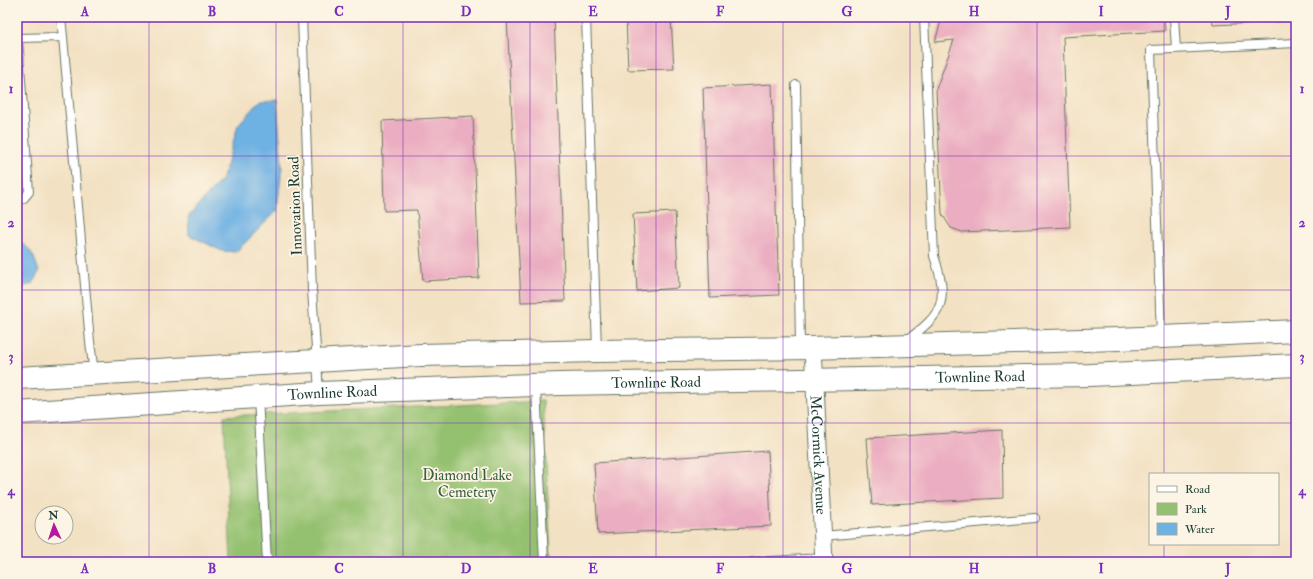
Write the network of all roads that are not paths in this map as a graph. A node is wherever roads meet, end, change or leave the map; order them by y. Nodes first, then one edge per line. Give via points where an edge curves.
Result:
1 (61, 17) edge
2 (302, 17) edge
3 (586, 17) edge
4 (924, 17) edge
5 (1174, 17) edge
6 (63, 37) junction
7 (18, 38) edge
8 (1296, 43) edge
9 (1176, 49) junction
10 (796, 85) dead end
11 (17, 201) edge
12 (1296, 331) edge
13 (1161, 337) junction
14 (900, 345) junction
15 (807, 348) junction
16 (597, 351) junction
17 (317, 360) junction
18 (1296, 366) edge
19 (94, 374) junction
20 (17, 378) edge
21 (815, 379) junction
22 (536, 385) junction
23 (319, 393) junction
24 (258, 397) junction
25 (17, 413) edge
26 (1035, 518) dead end
27 (822, 536) junction
28 (824, 560) edge
29 (267, 562) edge
30 (544, 562) edge
31 (752, 562) edge

1 - 6 lane
2 - 17 lane, Innovation Road
3 - 16 lane
4 - 14 lane via 934,256 942,290 940,308 926,326
5 - 9 lane
6 - 7 lane
6 - 19 lane
7 - 11 lane via 29,192
8 - 9 lane
9 - 13 lane via 1151,50
10 - 15 lane
12 - 13 main road
13 - 14 main road
14 - 15 main road
15 - 16 main road
15 - 21 street, McCormick Avenue
16 - 17 main road
17 - 19 main road
17 - 23 lane, Innovation Road
18 - 21 main road, Townline Road via 1090,375
19 - 20 main road
21 - 22 main road, Townline Road
21 - 27 street, McCormick Avenue
22 - 23 main road, Townline Road
22 - 30 lane
23 - 24 main road, Townline Road
24 - 25 main road, Townline Road
24 - 29 lane
26 - 27 lane
27 - 28 street, McCormick Avenue
28 - 31 lane

